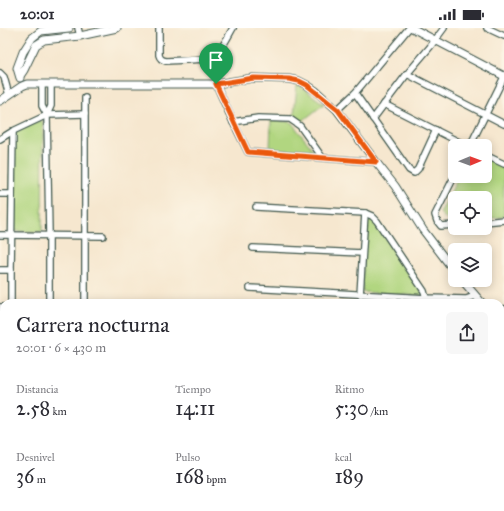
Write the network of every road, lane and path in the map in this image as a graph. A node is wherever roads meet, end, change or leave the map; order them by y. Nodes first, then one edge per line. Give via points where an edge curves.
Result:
1 (69, 28) edge
2 (78, 28) edge
3 (116, 28) edge
4 (158, 28) edge
5 (233, 28) edge
6 (411, 28) edge
7 (444, 28) edge
8 (488, 28) edge
9 (40, 30) edge
10 (80, 36) junction
11 (504, 36) edge
12 (44, 40) junction
13 (435, 40) junction
14 (0, 73) edge
15 (407, 74) junction
16 (20, 76) junction
17 (504, 76) edge
18 (42, 84) junction
19 (51, 84) junction
20 (216, 84) junction
21 (22, 86) junction
22 (355, 93) junction
23 (9, 95) junction
24 (85, 98) dead end
25 (0, 101) edge
26 (384, 104) junction
27 (338, 110) junction
28 (86, 114) junction
29 (485, 114) junction
30 (47, 115) junction
31 (373, 119) junction
32 (233, 122) junction
33 (504, 124) edge
34 (436, 130) junction
35 (13, 131) junction
36 (0, 139) edge
37 (455, 139) edge
38 (472, 139) edge
39 (322, 157) junction
40 (492, 158) edge
41 (376, 162) junction
42 (504, 164) edge
43 (451, 183) edge
44 (0, 194) edge
45 (12, 194) junction
46 (256, 207) dead end
47 (365, 213) junction
48 (504, 220) edge
49 (492, 221) edge
50 (448, 226) edge
51 (0, 235) edge
52 (11, 235) junction
53 (49, 235) junction
54 (85, 236) junction
55 (103, 236) dead end
56 (253, 248) dead end
57 (362, 253) junction
58 (448, 263) edge
59 (0, 270) edge
60 (11, 270) junction
61 (468, 287) edge
62 (250, 288) dead end
63 (360, 295) junction
64 (475, 296) junction
65 (426, 298) junction
66 (11, 299) edge
67 (49, 299) edge
68 (85, 299) edge
69 (478, 299) edge

1 - 9 street
2 - 10 street
3 - 10 street
4 - 5 street via 159,55 166,61 213,57
6 - 13 street
6 - 22 street
7 - 13 street
8 - 11 street
9 - 12 street
9 - 16 street via 23,52 17,68
10 - 12 street
12 - 16 street via 36,45
13 - 15 street
13 - 17 street
14 - 23 street via 4,77
15 - 26 street
15 - 29 street
16 - 21 street
17 - 29 street
18 - 19 street
18 - 21 street
18 - 30 street via 42,106
19 - 20 street
19 - 30 street via 51,106
20 - 27 street via 254,78 299,81 316,91
20 - 32 street
21 - 23 street
22 - 27 street
22 - 31 street
23 - 25 street
24 - 28 street
26 - 31 street
26 - 34 street
27 - 41 street
28 - 30 street
28 - 54 street
29 - 33 street
29 - 38 street
30 - 35 street
30 - 53 street
31 - 34 street via 409,170 414,173
32 - 39 street via 258,118 290,119 300,126
32 - 39 street via 248,152
34 - 37 street
35 - 36 street
35 - 45 street
39 - 41 street
40 - 42 street
41 - 58 street
43 - 50 street via 435,215 441,226
44 - 45 street
45 - 52 street
46 - 47 street
47 - 57 street
47 - 65 street via 377,221 424,291
48 - 49 street
51 - 52 street
52 - 53 street
52 - 60 street
53 - 54 street
53 - 67 street
54 - 55 street
54 - 68 street
56 - 57 street
57 - 63 street
59 - 60 street
60 - 66 street
61 - 64 street
62 - 63 street
63 - 65 street
64 - 65 street via 466,299
64 - 69 street

